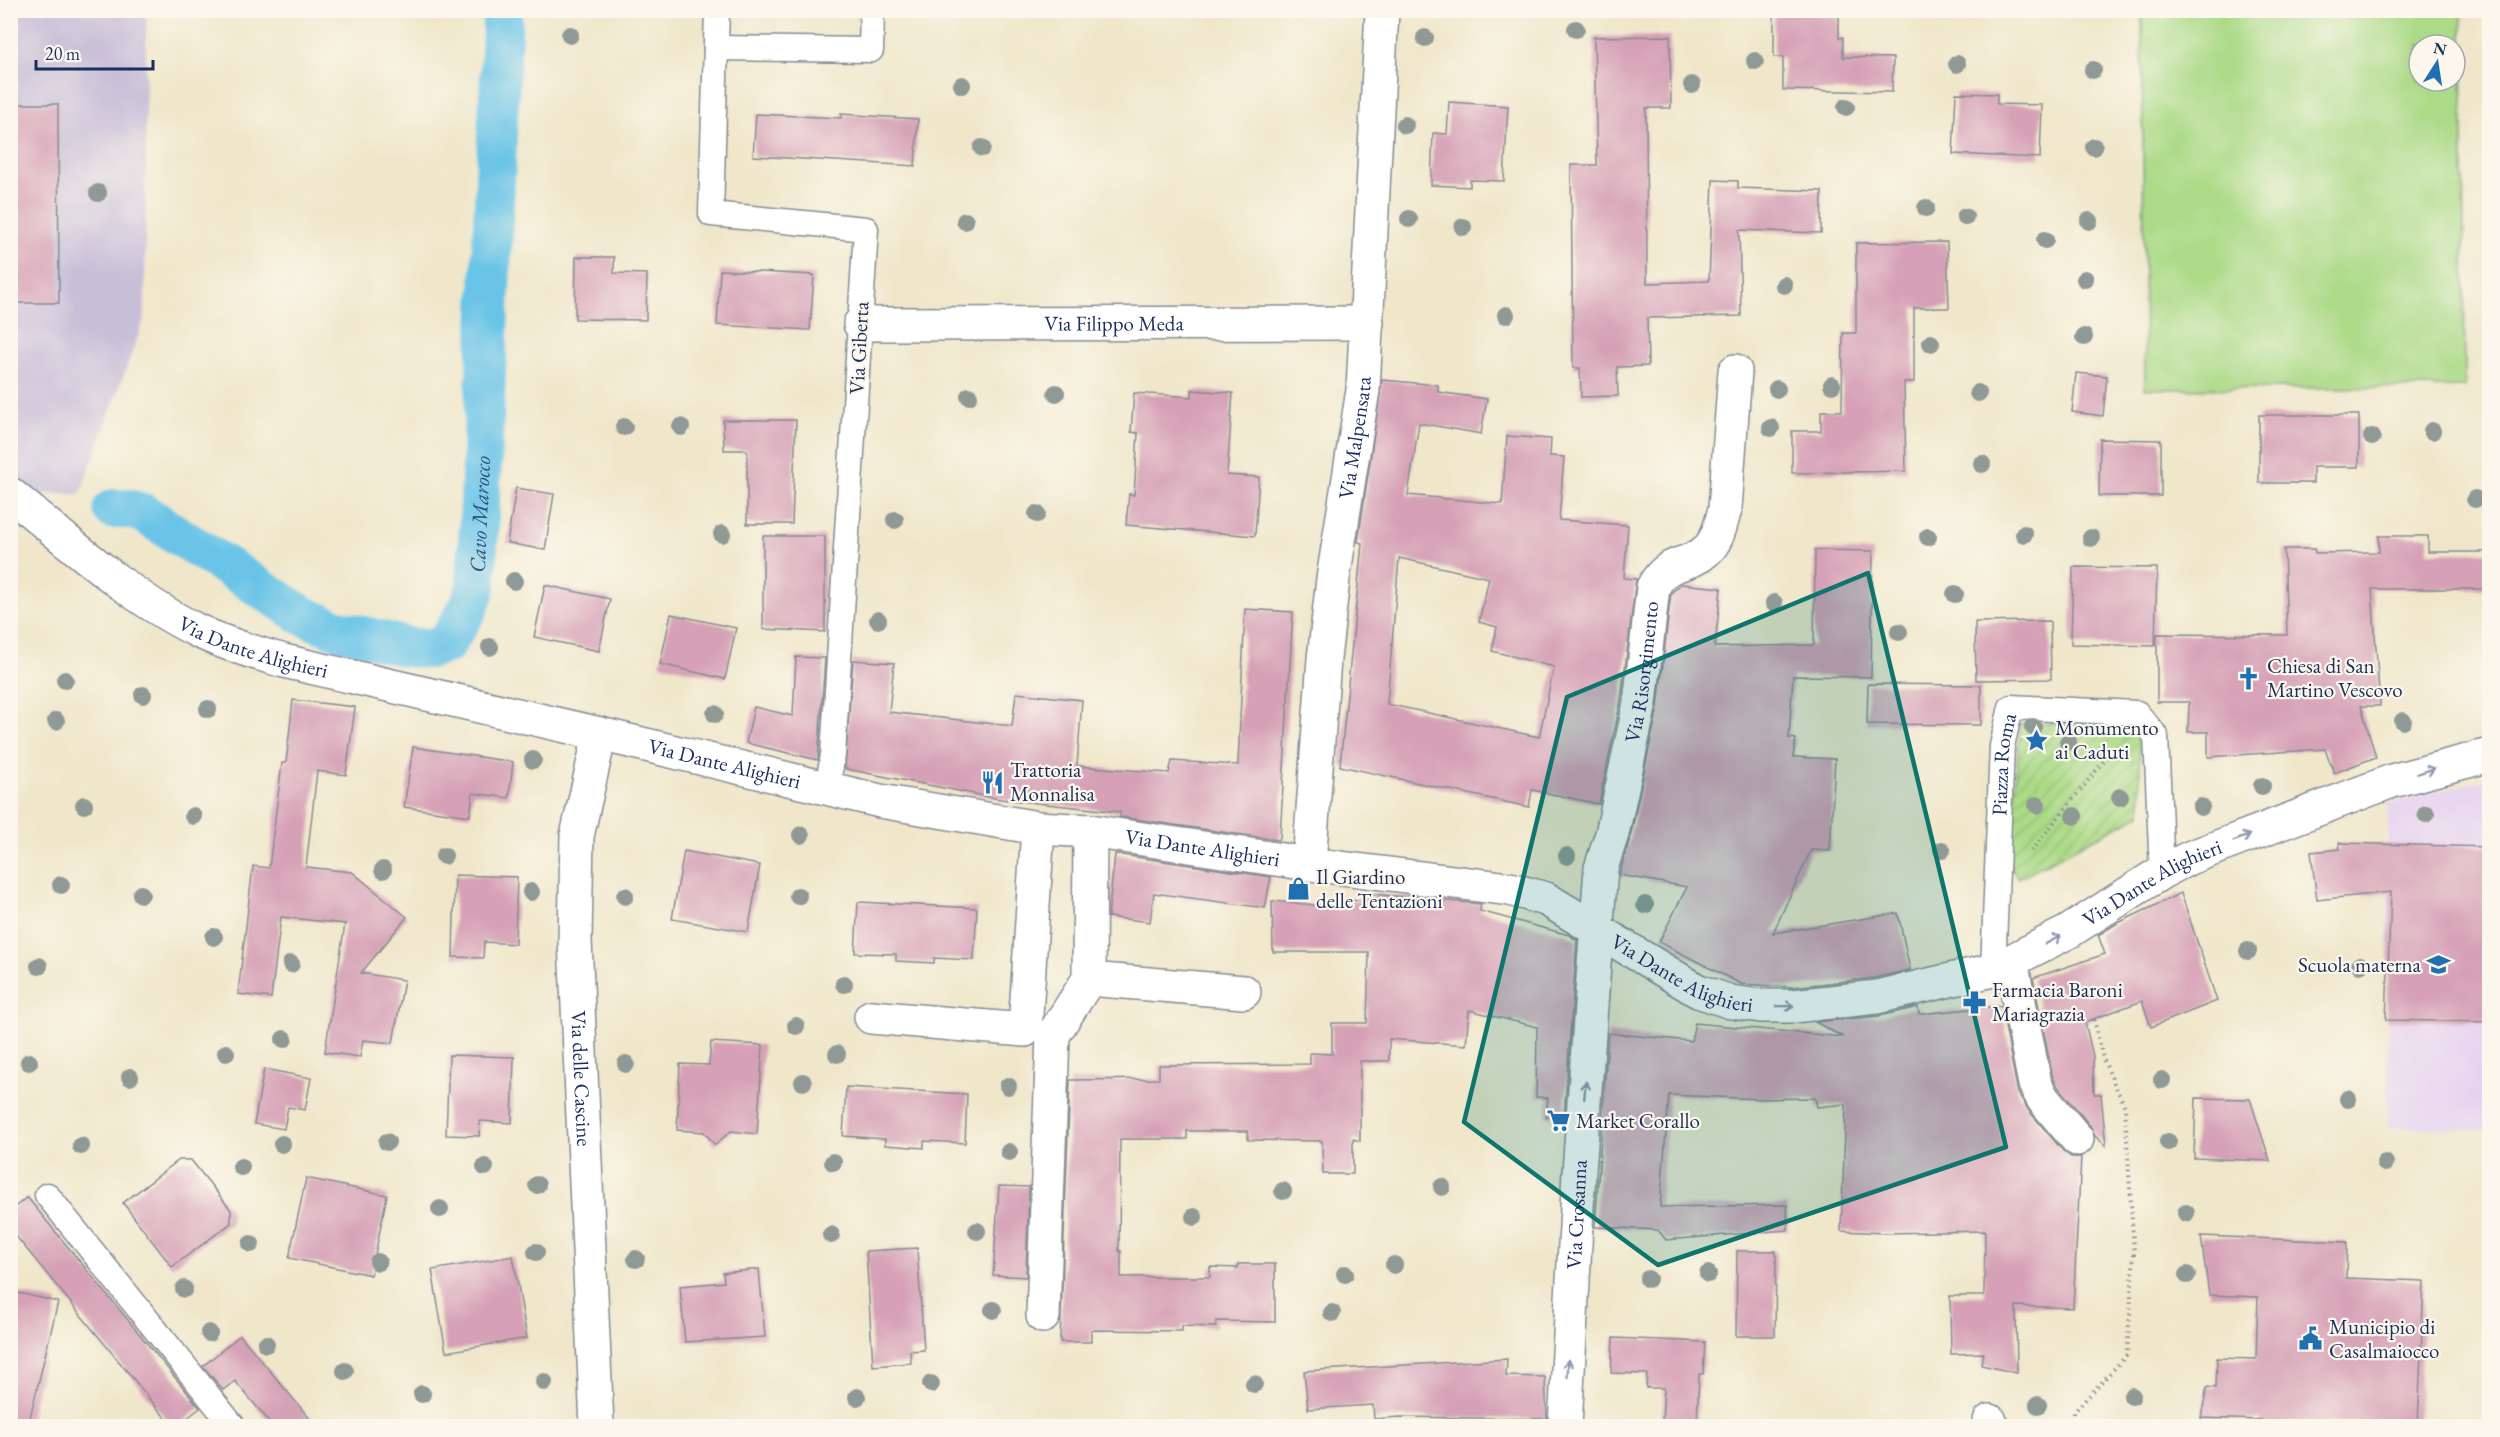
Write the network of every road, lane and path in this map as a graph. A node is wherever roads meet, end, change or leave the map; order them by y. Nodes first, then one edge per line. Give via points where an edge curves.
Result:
1 (717, 10) edge
2 (872, 10) edge
3 (1382, 10) edge
4 (716, 48) junction
5 (1367, 323) junction
6 (860, 324) junction
7 (1735, 370) dead end
8 (11, 495) edge
9 (2142, 718) junction
10 (600, 734) junction
11 (2490, 755) edge
12 (827, 788) junction
13 (1038, 828) junction
14 (1090, 831) junction
15 (1309, 864) junction
16 (2162, 872) junction
17 (1998, 882) junction
18 (1598, 931) junction
19 (2002, 966) junction
20 (1089, 979) junction
21 (1244, 992) dead end
22 (871, 1017) dead end
23 (2094, 1019) dead end
24 (2077, 1139) dead end
25 (47, 1195) dead end
26 (1043, 1316) dead end
27 (233, 1426) edge
28 (597, 1426) edge
29 (1565, 1426) edge
30 (2074, 1426) edge

1 - 4 lane, Via Giberta
2 - 4 lane via 871,50
3 - 5 street, Via Malpensata
4 - 6 lane, Via Giberta via 711,214 866,229
5 - 6 street, Via Filippo Meda
5 - 15 street, Via Malpensata via 1362,390 1325,649
6 - 12 lane, Via Giberta via 834,742
7 - 18 street, Via Risorgimento via 1725,509 1720,527 1706,552 1659,576 1650,599 1640,704 1601,868
8 - 10 street, Via Dante Alighieri via 144,599 198,631 284,661
9 - 16 lane via 2156,735
9 - 17 path via 2014,872
9 - 17 lane, Piazza Roma via 2137,713 2011,707 2002,746
10 - 12 street, Via Dante Alighieri
10 - 28 street, Via delle Cascine via 577,836 575,940
16 -> 11 street, Via Dante Alighieri via 2365,791 2444,765
12 - 13 street, Via Dante Alighieri
13 - 14 street, Via Dante Alighieri
13 - 22 street via 1025,1030
14 - 15 street, Via Dante Alighieri
14 - 20 street
15 - 18 street, Via Dante Alighieri via 1510,889 1546,899
19 -> 16 street, Via Dante Alighieri via 2068,932
17 - 19 lane, Piazza Roma
18 -> 19 street, Via Dante Alighieri via 1698,991 1731,1002 1761,1006 1877,996
29 -> 18 street, Via Crosanna
19 - 24 street via 2035,1084
20 - 21 street
20 - 26 street via 1053,1035
23 - 30 path via 2103,1059 2125,1107 2134,1253 2127,1355 2074,1412
25 - 27 lane

